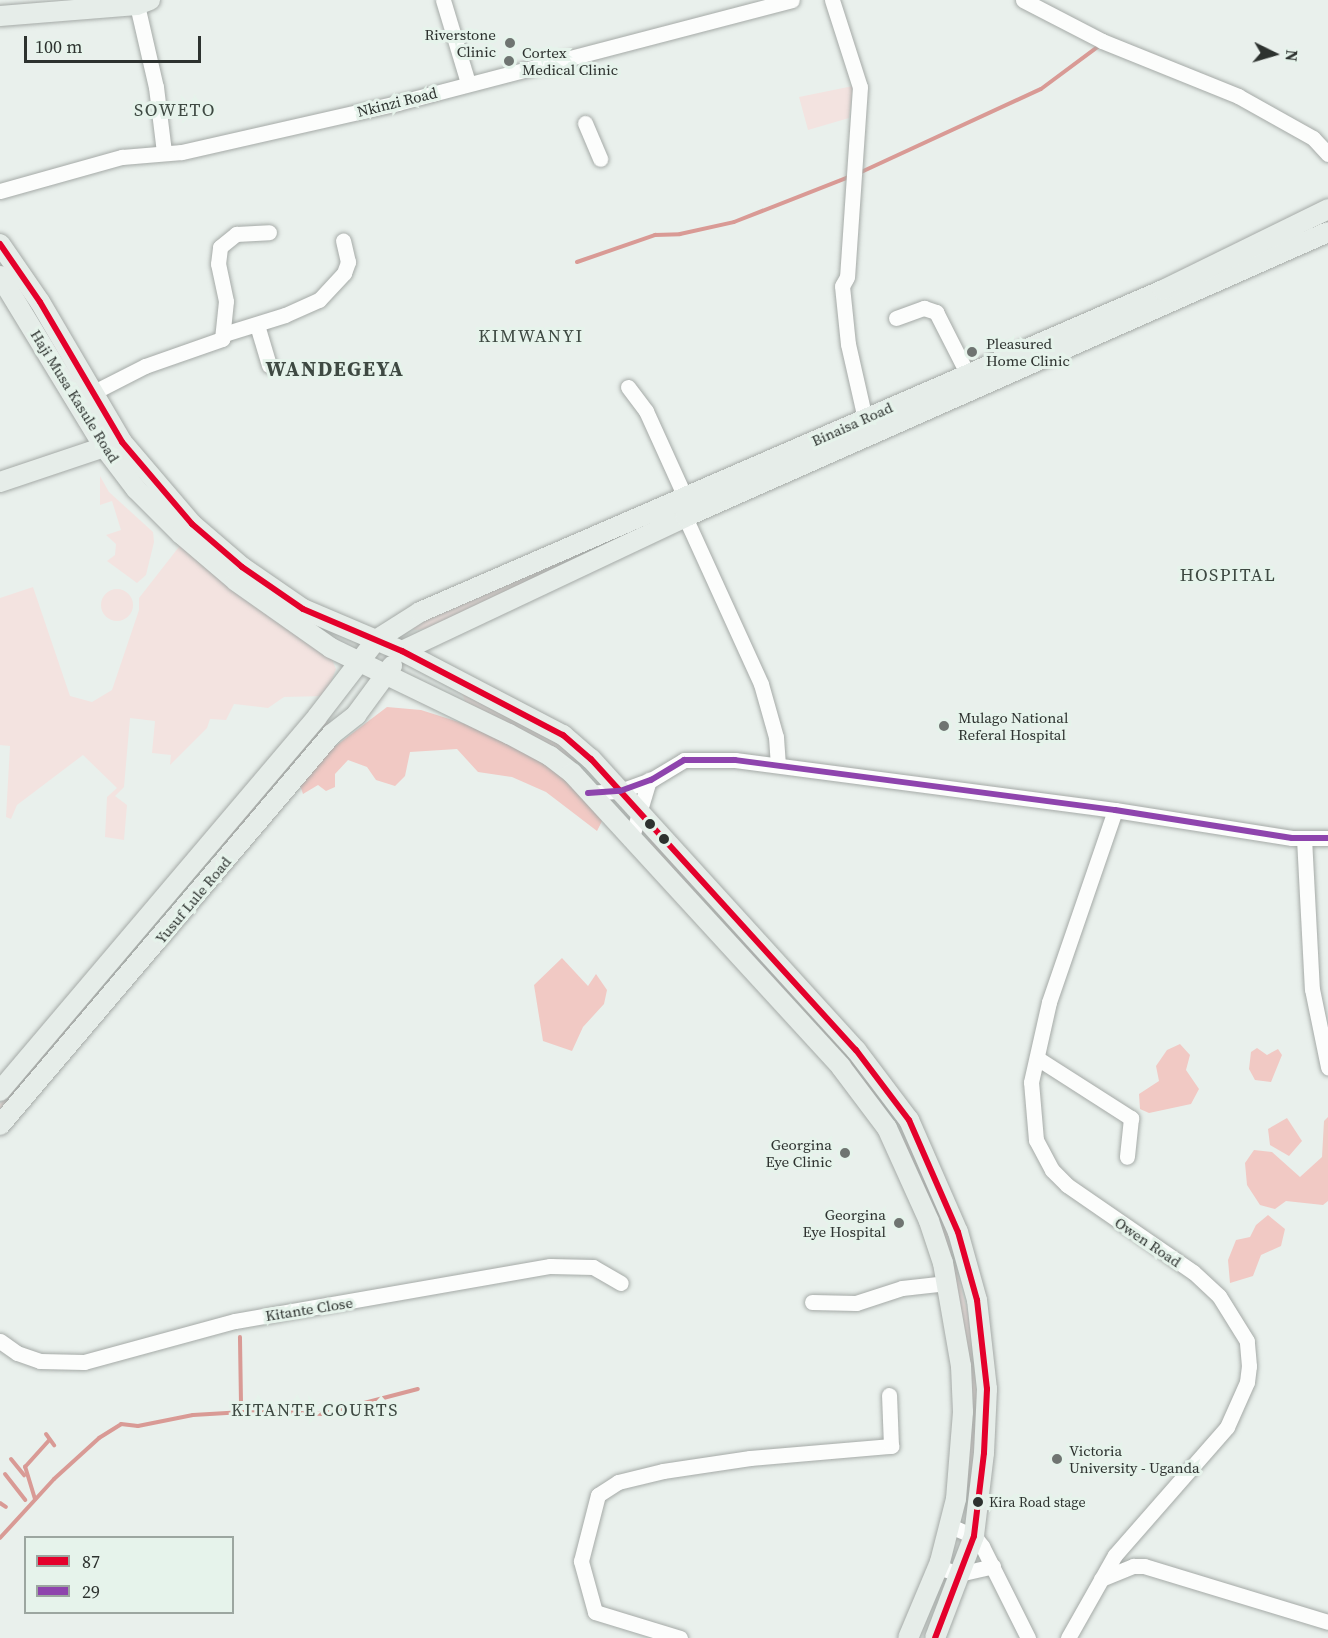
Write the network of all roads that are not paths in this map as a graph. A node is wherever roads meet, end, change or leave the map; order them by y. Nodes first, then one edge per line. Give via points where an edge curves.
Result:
1 (443, 0) edge
2 (792, 0) edge
3 (832, 0) edge
4 (1023, 0) edge
5 (143, 2) edge
6 (0, 16) edge
7 (468, 83) junction
8 (585, 123) dead end
9 (164, 152) junction
10 (1328, 154) edge
11 (600, 159) dead end
12 (0, 191) edge
13 (1328, 209) edge
14 (269, 232) dead end
15 (1328, 232) edge
16 (344, 241) dead end
17 (0, 244) edge
18 (0, 276) edge
19 (32, 307) junction
20 (896, 318) dead end
21 (257, 325) junction
22 (224, 333) junction
23 (269, 365) dead end
24 (967, 372) junction
25 (628, 387) dead end
26 (94, 392) junction
27 (865, 419) junction
28 (104, 447) junction
29 (0, 482) edge
30 (685, 497) junction
31 (685, 517) junction
32 (376, 640) junction
33 (402, 651) junction
34 (357, 662) junction
35 (386, 675) junction
36 (778, 764) junction
37 (649, 780) junction
38 (620, 791) junction
39 (588, 793) junction
40 (1115, 810) junction
41 (640, 812) junction
42 (1304, 838) junction
43 (1328, 838) edge
44 (631, 840) junction
45 (211, 842) junction
46 (228, 858) junction
47 (166, 896) junction
48 (182, 914) junction
49 (856, 1050) junction
50 (1036, 1058) junction
51 (841, 1067) junction
52 (1328, 1067) edge
53 (0, 1091) edge
54 (0, 1125) edge
55 (1127, 1157) dead end
56 (947, 1282) junction
57 (621, 1283) dead end
58 (812, 1302) dead end
59 (0, 1341) edge
60 (889, 1395) dead end
61 (950, 1526) junction
62 (974, 1536) junction
63 (993, 1566) junction
64 (938, 1567) junction
65 (959, 1574) junction
66 (1101, 1579) junction
67 (1328, 1622) edge
68 (680, 1638) edge
69 (908, 1638) edge
70 (934, 1638) edge
71 (1028, 1638) edge
72 (1068, 1638) edge

1 - 7 street
2 - 7 street, Nkinzi Road
3 - 27 street via 860,87 847,277 842,286 848,344
4 - 10 street via 1102,41 1238,96 1313,138
5 - 6 main road
5 - 9 street
7 - 9 street, Nkinzi Road via 194,150
8 - 11 street
9 - 12 street, Nkinzi Road via 122,157
13 - 24 main road, Binaisa Road via 1163,290
14 - 22 street via 236,234 220,247 218,264 226,302
15 - 31 main road, Binaisa Road
16 - 21 street via 348,262 344,273 319,300
17 - 19 main road, Haji Musa Kasule Road
18 - 19 main road, Haji Musa Kasule Road
19 - 26 main road, Haji Musa Kasule Road
19 - 28 main road, Haji Musa Kasule Road
20 - 24 street via 924,308 936,312
21 - 22 street
21 - 23 street
22 - 26 street via 222,339 145,366
24 - 27 main road, Binaisa Road
25 - 30 street via 646,411
26 - 32 main road, Haji Musa Kasule Road via 122,442 165,495 214,543 303,609
27 - 30 main road, Binaisa Road
28 - 29 main road
28 - 34 main road, Haji Musa Kasule Road via 151,504 236,581
30 - 32 main road, Binaisa Road via 420,612
31 - 33 main road, Binaisa Road
31 - 36 street via 761,684 776,738
32 - 33 main road, Haji Musa Kasule Road
32 - 34 main road, Yusuf Lule Road
33 - 35 main road
33 - 38 main road, Haji Musa Kasule Road via 563,735
34 - 35 main road, Haji Musa Kasule Road
34 - 45 main road, Yusuf Lule Road via 330,701
35 - 39 main road, Haji Musa Kasule Road via 550,756 572,773
35 - 46 main road, Yusuf Lule Road via 356,715 332,734
36 - 37 street via 688,759
36 - 40 street
37 - 38 street
37 - 41 street
38 - 39 street
38 - 41 main road, Haji Musa Kasule Road
39 - 44 main road, Haji Musa Kasule Road
40 - 42 street
40 - 50 street, Owen Road via 1049,1002
41 - 44 street
41 - 49 main road, Haji Musa Kasule Road
42 - 43 street
42 - 52 street via 1312,989
44 - 51 main road, Haji Musa Kasule Road
45 - 46 main road
45 - 47 main road, Yusuf Lule Road
46 - 48 main road, Yusuf Lule Road
47 - 48 main road
47 - 53 main road, Yusuf Lule Road
48 - 54 main road, Yusuf Lule Road
49 - 51 main road
49 - 62 main road, Haji Musa Kasule Road via 909,1120 935,1173 958,1232 977,1300 987,1389
50 - 55 street via 1131,1118
50 - 66 street, Owen Road via 1031,1112 1036,1140 1052,1170 1086,1199 1193,1272 1219,1296 1242,1330 1249,1352 1247,1382 1227,1427 1132,1534
51 - 56 main road, Haji Musa Kasule Road via 887,1128 901,1155 929,1221
56 - 58 street via 902,1288 856,1303
56 - 61 main road, Haji Musa Kasule Road via 956,1320 963,1412
57 - 59 street, Kitante Close via 593,1268 550,1266 235,1321 84,1362 40,1361
60 - 68 street via 891,1446 750,1458 663,1471 608,1487 594,1506 581,1562 595,1611
61 - 62 street
61 - 64 main road, Haji Musa Kasule Road
62 - 63 street
62 - 65 main road, Haji Musa Kasule Road
63 - 65 street
63 - 71 street
64 - 65 street
64 - 69 main road, Haji Musa Kasule Road
65 - 70 main road, Haji Musa Kasule Road
66 - 67 street via 1133,1566 1144,1566
66 - 72 street, Owen Road

